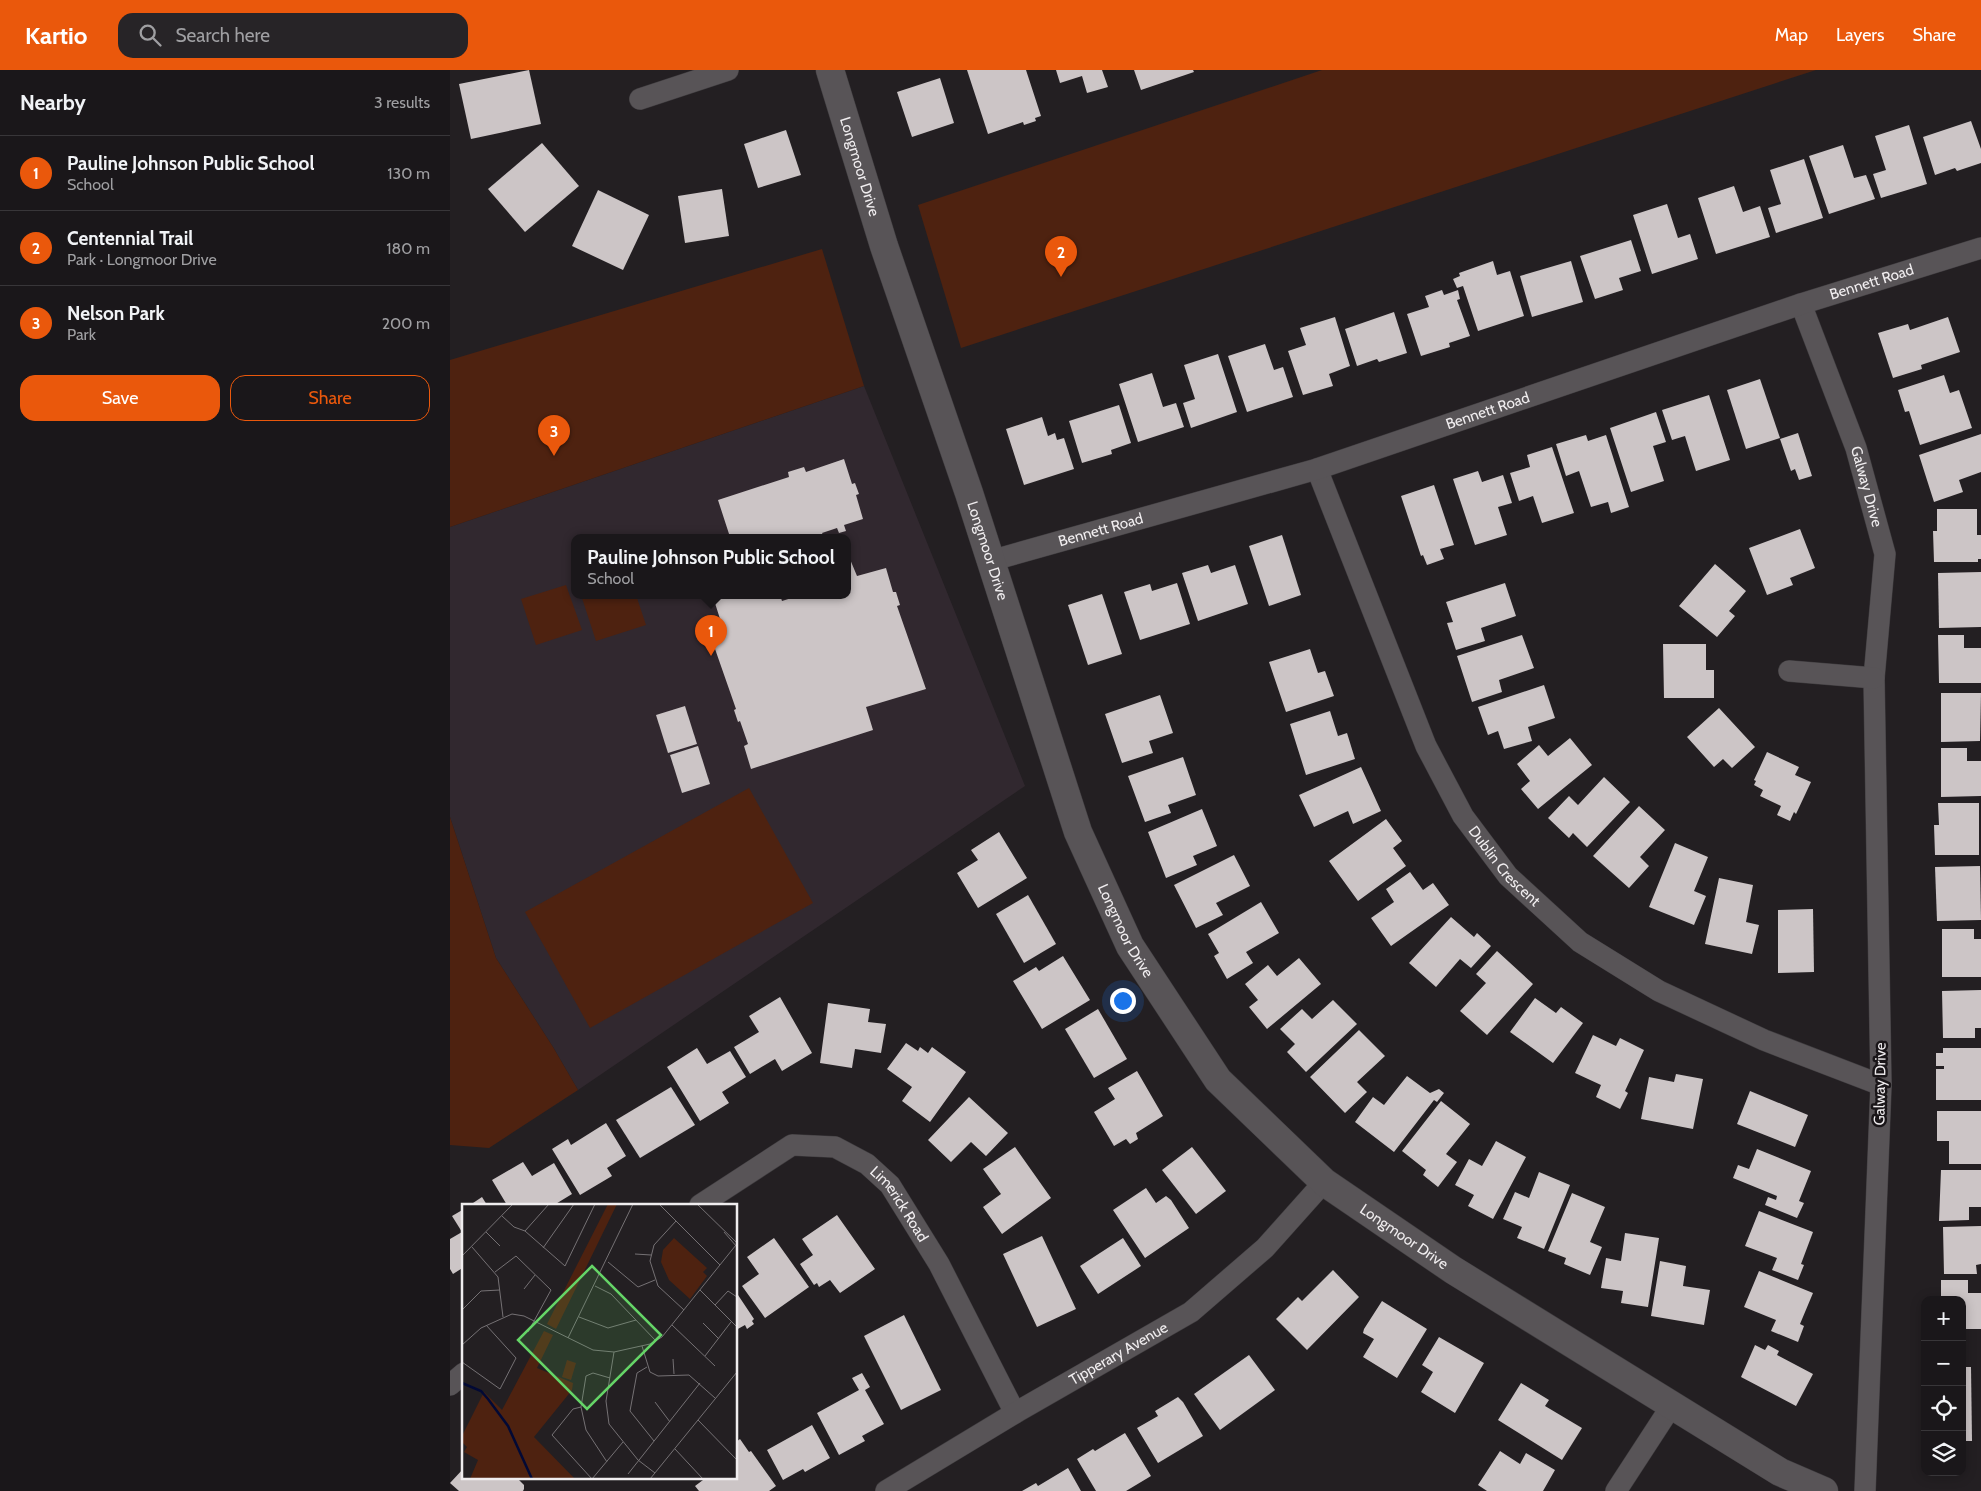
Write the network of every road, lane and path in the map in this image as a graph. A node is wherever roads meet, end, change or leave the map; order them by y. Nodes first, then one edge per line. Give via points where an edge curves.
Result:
1 (728, 70) edge
2 (830, 70) edge
3 (640, 100) dead end
4 (1981, 248) edge
5 (1801, 304) junction
6 (1317, 469) junction
7 (990, 561) junction
8 (1789, 671) dead end
9 (1874, 678) junction
10 (1881, 1085) junction
11 (1324, 1182) junction
12 (702, 1204) edge
13 (462, 1375) edge
14 (450, 1385) edge
15 (1672, 1405) junction
16 (1015, 1413) junction
17 (886, 1491) edge
18 (1616, 1491) edge
19 (1824, 1491) edge
20 (1865, 1491) edge

1 - 3 street
2 - 7 street, Longmoor Drive via 884,246
4 - 5 street, Bennett Road
5 - 6 street, Bennett Road
5 - 9 street, Galway Drive via 1856,448 1885,554
6 - 7 street, Bennett Road
6 - 10 street, Dublin Crescent via 1426,746 1463,816 1508,876 1580,942 1660,991 1764,1040
7 - 11 street, Longmoor Drive via 1078,832 1130,946 1218,1080
8 - 9 street
9 - 10 street, Galway Drive
10 - 20 street, Galway Drive
11 - 15 street, Longmoor Drive via 1453,1270
11 - 16 street, Tipperary Avenue via 1264,1248 1191,1312
12 - 16 street, Limerick Road via 792,1146 835,1148 867,1164 890,1185 939,1264
13 - 14 street
15 - 18 street
15 - 19 street, Longmoor Drive via 1780,1472
16 - 17 street, Tipperary Avenue

